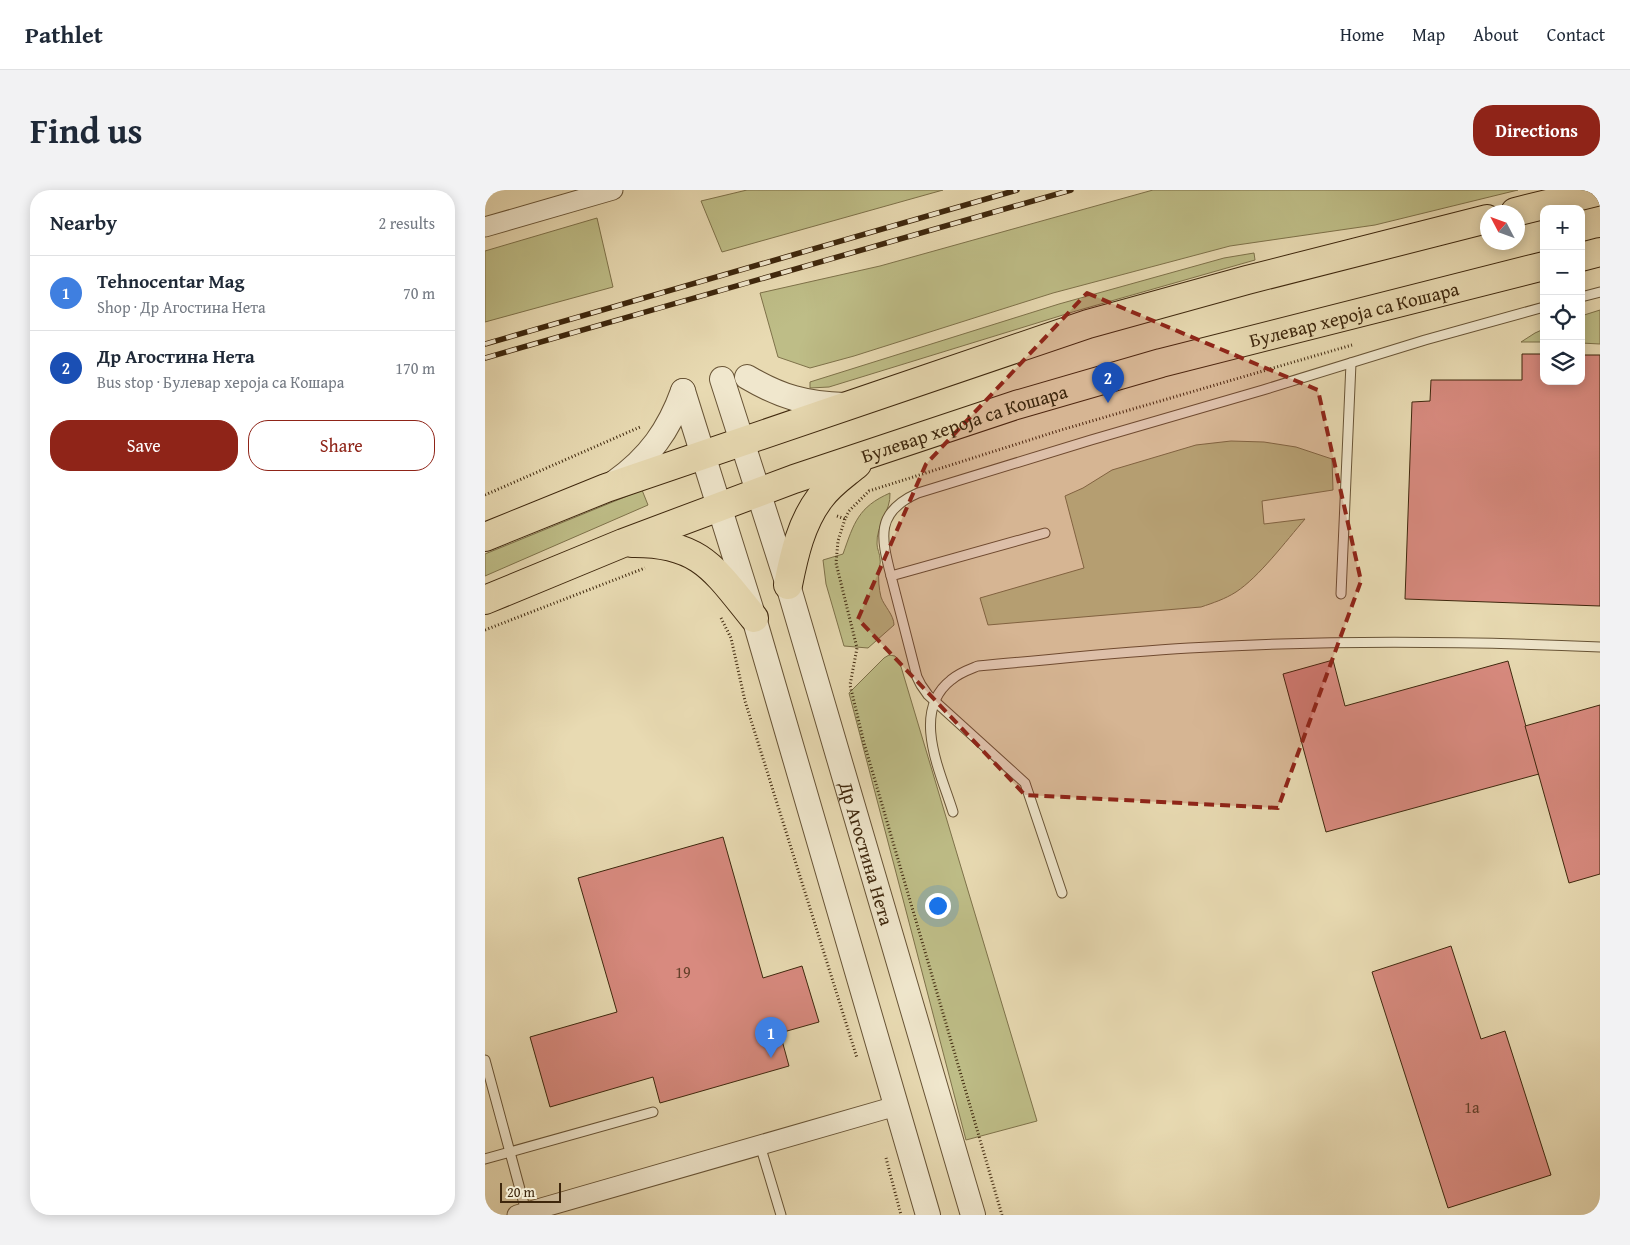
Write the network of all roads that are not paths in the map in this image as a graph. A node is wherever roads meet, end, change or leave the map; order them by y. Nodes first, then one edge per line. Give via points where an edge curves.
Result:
1 (613, 190) edge
2 (1600, 191) edge
3 (1525, 210) edge
4 (1480, 222) edge
5 (485, 227) edge
6 (1600, 252) edge
7 (1585, 256) edge
8 (1540, 267) edge
9 (1600, 292) edge
10 (1585, 296) edge
11 (1540, 308) edge
12 (1351, 363) junction
13 (747, 377) dead end
14 (722, 379) dead end
15 (849, 405) junction
16 (743, 441) junction
17 (704, 454) junction
18 (869, 455) junction
19 (606, 488) junction
20 (759, 492) junction
21 (720, 506) junction
22 (1045, 533) dead end
23 (485, 537) edge
24 (623, 544) junction
25 (891, 576) junction
26 (788, 585) junction
27 (1341, 594) dead end
28 (491, 602) edge
29 (754, 618) junction
30 (1600, 648) edge
31 (935, 701) junction
32 (953, 812) dead end
33 (1062, 893) dead end
34 (485, 1060) edge
35 (896, 1106) junction
36 (653, 1112) dead end
37 (760, 1145) junction
38 (510, 1151) junction
39 (485, 1159) edge
40 (524, 1214) edge
41 (781, 1215) edge
42 (928, 1215) edge
43 (973, 1215) edge

1 - 5 street
2 - 3 main road
4 - 15 main road via 1247,280 1097,322
6 - 7 main road
8 - 18 main road, Булевар хероја са Кошара via 1152,366 1016,405
9 - 10 lane
11 - 12 lane
12 - 25 lane via 918,493 890,515 884,526 884,548
12 - 27 lane
13 - 15 street via 770,390 801,400
14 - 16 street, Др Агостина Нета
15 - 16 main road
16 - 17 main road
16 - 20 street, Др Агостина Нета
17 - 19 main road
17 - 19 street via 683,391 676,411 657,443 632,469
17 - 21 street
18 - 20 main road, Булевар хероја са Кошара
18 - 26 main road via 833,483 815,506 794,555
19 - 23 main road
20 - 21 main road, Булевар хероја са Кошара
20 - 26 street, Др Агостина Нета
21 - 24 main road, Булевар хероја са Кошара
21 - 29 street
22 - 25 lane
24 - 28 main road, Булевар хероја са Кошара
24 - 29 main road via 650,543 693,554 714,570
25 - 31 lane via 917,677
26 - 43 street, Др Агостина Нета
29 - 35 street
30 - 31 lane via 1355,642 1188,648 978,666 950,680
31 - 32 lane via 931,712 931,742
31 - 33 lane via 1025,783
34 - 38 lane
35 - 37 street
35 - 42 street
36 - 38 lane
37 - 40 street
37 - 41 lane
38 - 39 lane
38 - 40 lane

